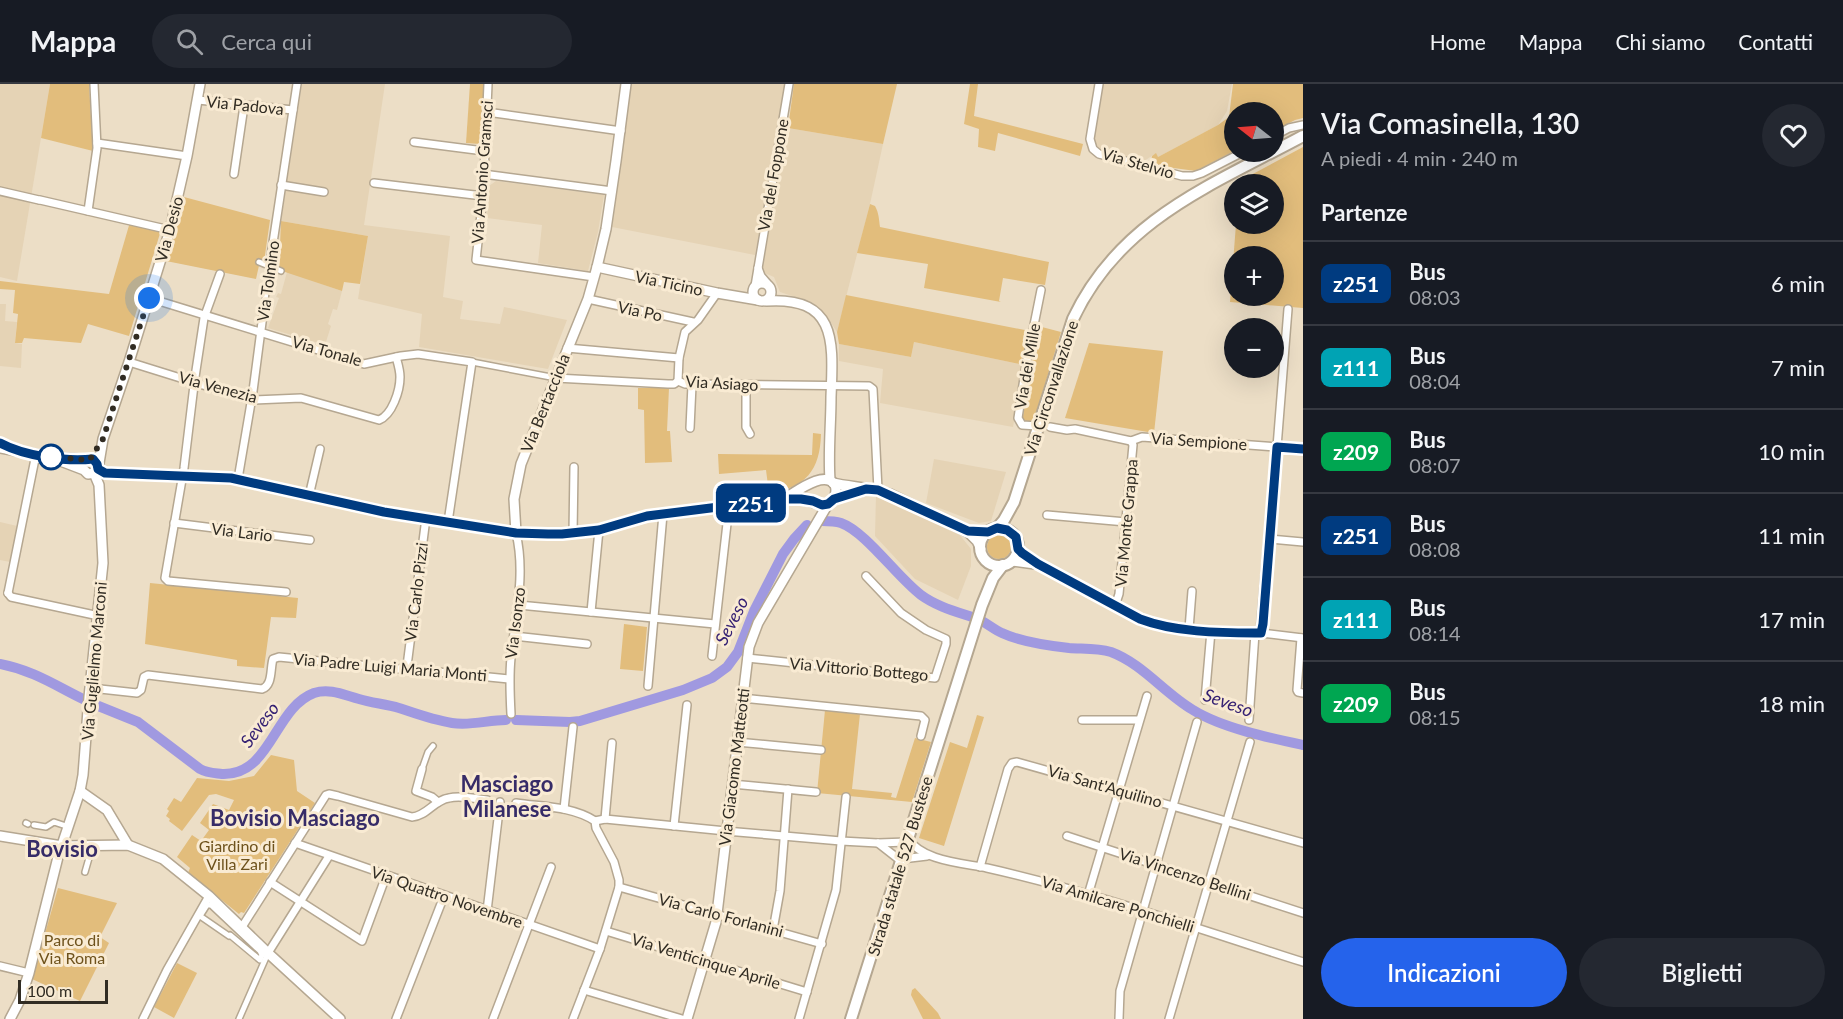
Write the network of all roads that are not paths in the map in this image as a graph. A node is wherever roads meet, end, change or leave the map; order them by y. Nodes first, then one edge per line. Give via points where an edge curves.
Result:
1 (94, 84) edge
2 (200, 84) edge
3 (297, 84) edge
4 (488, 84) edge
5 (626, 84) edge
6 (789, 84) edge
7 (1099, 84) edge
8 (198, 100) junction
9 (244, 106) junction
10 (293, 110) junction
11 (487, 112) junction
12 (1303, 125) edge
13 (621, 131) junction
14 (1284, 131) edge
15 (1303, 136) edge
16 (414, 142) dead end
17 (97, 144) junction
18 (484, 151) junction
19 (187, 156) junction
20 (1224, 161) edge
21 (234, 174) dead end
22 (483, 174) junction
23 (374, 183) dead end
24 (281, 185) junction
25 (0, 191) edge
26 (612, 191) junction
27 (324, 192) dead end
28 (483, 196) junction
29 (88, 211) junction
30 (170, 230) junction
31 (271, 256) joint
32 (259, 262) dead end
33 (269, 266) junction
34 (758, 266) junction
35 (597, 267) junction
36 (281, 271) dead end
37 (220, 274) dead end
38 (594, 277) junction
39 (770, 286) junction
40 (754, 287) junction
41 (1041, 290) dead end
42 (717, 293) junction
43 (741, 297) junction
44 (149, 298) junction
45 (588, 299) junction
46 (785, 299) junction
47 (762, 300) junction
48 (264, 307) joint
49 (1288, 309) dead end
50 (207, 315) junction
51 (693, 322) junction
52 (261, 332) junction
53 (567, 348) junction
54 (396, 357) junction
55 (679, 357) junction
56 (129, 362) junction
57 (472, 362) junction
58 (556, 378) junction
59 (678, 381) junction
60 (195, 382) junction
61 (692, 384) junction
62 (746, 385) junction
63 (832, 385) junction
64 (251, 400) junction
65 (1038, 426) junction
66 (1050, 427) dead end
67 (690, 428) dead end
68 (750, 434) dead end
69 (1131, 441) junction
70 (3, 446) edge
71 (1277, 447) junction
72 (320, 449) dead end
73 (1303, 449) edge
74 (828, 453) junction
75 (36, 454) junction
76 (574, 467) dead end
77 (94, 468) junction
78 (183, 476) junction
79 (238, 479) junction
80 (814, 482) junction
81 (831, 482) junction
82 (866, 489) junction
83 (878, 490) junction
84 (309, 496) junction
85 (782, 499) junction
86 (815, 502) junction
87 (831, 502) junction
88 (1014, 502) junction
89 (729, 506) junction
90 (663, 514) junction
91 (1047, 514) dead end
92 (426, 518) junction
93 (448, 522) junction
94 (1126, 522) junction
95 (174, 523) junction
96 (815, 523) junction
97 (599, 530) junction
98 (993, 530) junction
99 (968, 531) junction
100 (516, 533) junction
101 (573, 534) junction
102 (1016, 537) junction
103 (1269, 539) junction
104 (310, 540) dead end
105 (1303, 542) edge
106 (1018, 549) junction
107 (982, 553) junction
108 (1008, 563) junction
109 (1038, 564) junction
110 (866, 576) dead end
111 (987, 591) junction
112 (1192, 591) dead end
113 (286, 592) dead end
114 (4, 594) edge
115 (519, 604) junction
116 (1115, 606) junction
117 (591, 612) junction
118 (99, 616) junction
119 (653, 618) junction
120 (715, 624) junction
121 (1189, 629) junction
122 (1211, 631) junction
123 (1258, 633) junction
124 (514, 636) junction
125 (1302, 638) edge
126 (587, 644) dead end
127 (712, 656) dead end
128 (747, 658) junction
129 (407, 666) junction
130 (509, 679) junction
131 (648, 686) dead end
132 (1303, 693) edge
133 (1147, 696) dead end
134 (90, 697) junction
135 (742, 698) junction
136 (1205, 700) dead end
137 (687, 705) dead end
138 (511, 714) dead end
139 (1082, 720) dead end
140 (1139, 720) junction
141 (1249, 720) dead end
142 (1197, 722) dead end
143 (573, 727) dead end
144 (921, 736) dead end
145 (737, 742) junction
146 (1250, 742) dead end
147 (612, 743) dead end
148 (433, 746) dead end
149 (821, 750) dead end
150 (422, 769) joint
151 (732, 784) junction
152 (788, 789) junction
153 (1119, 790) junction
154 (80, 791) junction
155 (816, 792) dead end
156 (846, 797) dead end
157 (487, 800) dead end
158 (438, 802) junction
159 (500, 802) dead end
160 (516, 803) dead end
161 (1174, 806) junction
162 (564, 809) junction
163 (605, 819) junction
164 (595, 821) junction
165 (1227, 821) junction
166 (30, 824) dead end
167 (66, 826) dead end
168 (674, 826) junction
169 (726, 831) junction
170 (122, 832) junction
171 (784, 836) junction
172 (1067, 836) dead end
173 (0, 837) edge
174 (908, 840) junction
175 (841, 841) junction
176 (295, 843) junction
177 (878, 843) junction
178 (1303, 843) edge
179 (112, 844) junction
180 (128, 845) junction
181 (62, 846) junction
182 (1102, 847) junction
183 (329, 856) junction
184 (930, 856) junction
185 (89, 858) dead end
186 (901, 860) junction
187 (1157, 865) junction
188 (551, 867) dead end
189 (980, 867) junction
190 (85, 872) dead end
191 (386, 876) junction
192 (270, 882) junction
193 (1210, 882) junction
194 (619, 887) junction
195 (1088, 895) junction
196 (209, 896) junction
197 (444, 896) junction
198 (301, 902) junction
199 (487, 911) junction
200 (1143, 911) junction
201 (1303, 913) edge
202 (717, 914) junction
203 (199, 915) junction
204 (529, 925) junction
205 (242, 927) junction
206 (1196, 928) junction
207 (773, 930) junction
208 (606, 931) junction
209 (822, 944) junction
210 (600, 949) junction
211 (266, 956) junction
212 (704, 961) junction
213 (1303, 962) edge
214 (0, 966) edge
215 (29, 974) junction
216 (584, 990) junction
217 (807, 992) junction
218 (10, 1019) edge
219 (143, 1019) edge
220 (239, 1019) edge
221 (339, 1019) edge
222 (396, 1019) edge
223 (493, 1019) edge
224 (573, 1019) edge
225 (682, 1019) edge
226 (687, 1019) edge
227 (799, 1019) edge
228 (851, 1019) edge
229 (1119, 1019) edge
230 (1169, 1019) edge

1 - 17 street
2 - 8 street, Via Desio
3 - 10 street, Via Tolmino
4 - 11 street, Via Antonio Gramsci
5 - 13 street, Via Bertacciola
6 - 34 street, Via del Foppone
7 - 20 street, Via Stelvio via 1090,139 1099,154 1182,176 1193,176
8 - 9 street, Via Padova
8 - 19 street, Via Desio
9 - 10 street, Via Padova
9 - 21 street
10 - 24 street, Via Tolmino
11 - 13 street
11 - 18 street, Via Antonio Gramsci
12 - 14 street
13 - 26 street, Via Bertacciola
15 - 65 main road, Via Circonvallazione via 1183,200 1143,228 1112,260 1073,319
16 - 18 street
17 - 19 street
17 - 29 street
18 - 22 street, Via Antonio Gramsci
19 - 30 street, Via Desio
22 - 26 street
22 - 28 street, Via Antonio Gramsci
23 - 28 street
24 - 27 street
24 - 31 street, Via Tolmino
25 - 29 street
26 - 35 street, Via Bertacciola
28 - 38 street, Via Antonio Gramsci via 476,260 580,279
29 - 30 street
30 - 44 street, Via Desio
31 - 33 street, Via Tolmino
32 - 33 street
33 - 36 street
33 - 48 street, Via Tolmino
34 - 39 street
34 - 40 street, Via del Foppone
35 - 38 street, Via Bertacciola
35 - 42 street, Via Ticino
37 - 50 street
38 - 45 street, Via Bertacciola
39 - 40 street via 762,282
39 - 46 street, Via Ticino
39 - 47 street via 770,297
40 - 43 street
40 - 47 street via 754,296
41 - 65 street, Via dei Mille via 1018,418 1022,424
42 - 43 street, Via Ticino
42 - 51 street
43 - 47 street, Via Ticino
44 - 50 street, Via Tonale
44 - 56 street, Via Desio
45 - 51 street, Via Po
45 - 53 street, Via Bertacciola
46 - 47 street, Via Ticino
46 - 63 street, Via Ticino via 810,308 828,329
48 - 52 street, Via Tolmino
49 - 71 street
50 - 52 street, Via Tonale
50 - 60 street
51 - 55 street via 682,339
52 - 54 street, Via Tonale via 364,364
52 - 64 street, Via Tolmino
53 - 55 street
53 - 58 street, Via Bertacciola
54 - 57 street, Via Tonale via 418,354
54 - 64 street, Via Venezia via 400,380 391,411 382,419 301,398
55 - 59 street
56 - 60 street, Via Venezia
56 - 77 street, Via Desio
57 - 58 street
57 - 93 street
58 - 59 street, Via Asiago via 668,384
58 - 100 street, Via Bertacciola via 521,464 514,499
59 - 61 street, Via Asiago
60 - 64 street, Via Venezia
60 - 78 street
61 - 62 street, Via Asiago
61 - 67 street
62 - 63 street, Via Asiago
62 - 68 street via 746,427
63 - 74 street, Via Ticino
63 - 83 street, Via Asiago via 873,388
64 - 79 street, Via Tolmino
65 - 88 main road, Via Circonvallazione
66 - 69 street, Via Sempione
69 - 71 street, Via Sempione via 1142,437
69 - 94 street, Via Monte Grappa
70 - 75 street
71 - 73 street
71 - 103 street
72 - 84 street
74 - 80 street
74 - 81 street
75 - 77 street
75 - 114 street
76 - 101 street
77 - 78 street
77 - 118 street, Via Guglielmo Marconi via 99,485 103,563
78 - 79 street
78 - 95 street
79 - 84 street
80 - 81 street via 820,478
80 - 85 street
80 - 86 street via 810,494
81 - 82 street
81 - 87 street via 836,489
82 - 83 street
82 - 87 street
83 - 99 street
84 - 92 street
85 - 86 street
85 - 89 street
86 - 87 street
86 - 96 street, Via Giacomo Matteotti
87 - 96 street, Via Giacomo Matteotti
88 - 98 main road, Via Circonvallazione
88 - 102 main road, Via Circonvallazione
89 - 90 street
89 - 120 street
90 - 97 street
90 - 119 street
91 - 94 street
92 - 93 street
92 - 129 street, Via Carlo Pizzi
93 - 100 street
94 - 116 street, Via Monte Grappa
95 - 104 street, Via Lario
95 - 113 street via 166,580
96 - 128 street, Via Giacomo Matteotti via 758,623
97 - 101 street
97 - 117 street
98 - 99 street
98 - 102 main road via 1007,530
98 - 107 main road via 983,537
99 - 107 street
100 - 101 street
100 - 115 street, Via Isonzo
102 - 106 main road
103 - 105 street
103 - 123 street
106 - 108 main road
106 - 109 street
107 - 108 main road via 992,564
107 - 111 main road
108 - 109 street
108 - 111 main road
109 - 116 street
110 - 128 street, Via Vittorio Bottego via 902,613 945,638 935,678
111 - 174 main road, Strada statale 527 Bustese
112 - 121 street
114 - 118 street
115 - 117 street
115 - 124 street, Via Isonzo
116 - 121 street via 1156,625
117 - 119 street
118 - 134 street, Via Guglielmo Marconi
119 - 120 street
119 - 131 street
120 - 127 street
121 - 122 street
122 - 123 street
122 - 136 street
123 - 125 street
123 - 141 street
124 - 126 street
124 - 130 street, Via Isonzo
125 - 132 street via 1297,691
128 - 135 street, Via Giacomo Matteotti
129 - 130 street, Via Padre Luigi Maria Monti
129 - 134 street, Via Padre Luigi Maria Monti via 399,669 279,657 273,659 269,684 262,689 148,675 137,693
130 - 138 street, Via Isonzo
133 - 140 street
134 - 154 street, Via Guglielmo Marconi
135 - 144 street via 921,716 925,723
135 - 145 street, Via Giacomo Matteotti
137 - 168 street
139 - 140 street
140 - 153 street
142 - 161 street
143 - 162 street
145 - 149 street
145 - 151 street, Via Giacomo Matteotti
146 - 165 street
147 - 163 street
148 - 150 street
150 - 158 street via 416,791
151 - 152 street
151 - 169 street, Via Giacomo Matteotti
152 - 155 street
152 - 171 street
153 - 161 street, Via Sant'Aquilino
153 - 182 street
153 - 189 street, Via Sant'Aquilino via 1012,763
154 - 170 street via 107,810
154 - 181 street, Via Guglielmo Marconi
156 - 175 street
157 - 158 street via 451,797
158 - 176 street via 420,816 412,817 329,794
159 - 199 street
160 - 162 street
161 - 165 street, Via Sant'Aquilino
161 - 187 street
162 - 164 street
163 - 164 street
163 - 168 street
164 - 194 street via 615,862
165 - 178 street, Via Sant'Aquilino
165 - 193 street
166 - 167 street via 46,827 54,822
168 - 169 street
169 - 171 street
169 - 202 street, Via Giacomo Matteotti
170 - 179 street
170 - 180 street
171 - 175 street
171 - 207 street
172 - 182 street, Via Vincenzo Bellini
173 - 181 street
174 - 177 street
174 - 184 street, Via Amilcare Ponchielli
174 - 186 main road, Strada statale 527 Bustese
175 - 177 street
175 - 209 street via 836,890
176 - 183 street, Via Quattro Novembre
176 - 192 street
177 - 186 street
179 - 180 street
179 - 181 street
180 - 196 street via 165,860
181 - 215 street, Via Guglielmo Marconi
182 - 187 street, Via Vincenzo Bellini
182 - 195 street
183 - 191 street, Via Quattro Novembre
183 - 198 street
184 - 186 street, Via Amilcare Ponchielli
184 - 189 street, Via Amilcare Ponchielli
185 - 190 street
186 - 228 main road, Strada statale 527 Bustese
187 - 193 street, Via Vincenzo Bellini
187 - 200 street
188 - 204 street
189 - 195 street, Via Amilcare Ponchielli
191 - 197 street, Via Quattro Novembre
191 - 198 street via 362,941
192 - 198 street
192 - 205 street
193 - 201 street, Via Vincenzo Bellini
193 - 206 street
194 - 202 street, Via Carlo Forlanini
194 - 208 street
195 - 200 street, Via Amilcare Ponchielli
196 - 203 street
196 - 205 street
197 - 199 street, Via Quattro Novembre
197 - 222 street
198 - 211 street
199 - 204 street, Via Quattro Novembre
200 - 206 street, Via Amilcare Ponchielli
200 - 229 street via 1120,991
202 - 207 street, Via Carlo Forlanini
202 - 212 street, Via Giacomo Matteotti
203 - 203 street via 230,935 260,960 260,951 211,906 205,906
203 - 219 street
204 - 210 street, Via Quattro Novembre
204 - 223 street
205 - 211 street
206 - 213 street, Via Amilcare Ponchielli
206 - 230 street
207 - 209 street, Via Carlo Forlanini
208 - 210 street
208 - 212 street, Via Venticinque Aprile
209 - 217 street
210 - 216 street
211 - 220 street
211 - 221 street
212 - 217 street, Via Venticinque Aprile
212 - 226 street, Via Giacomo Matteotti
214 - 215 street
215 - 218 street, Via Guglielmo Marconi
216 - 224 street
216 - 225 street
217 - 227 street

